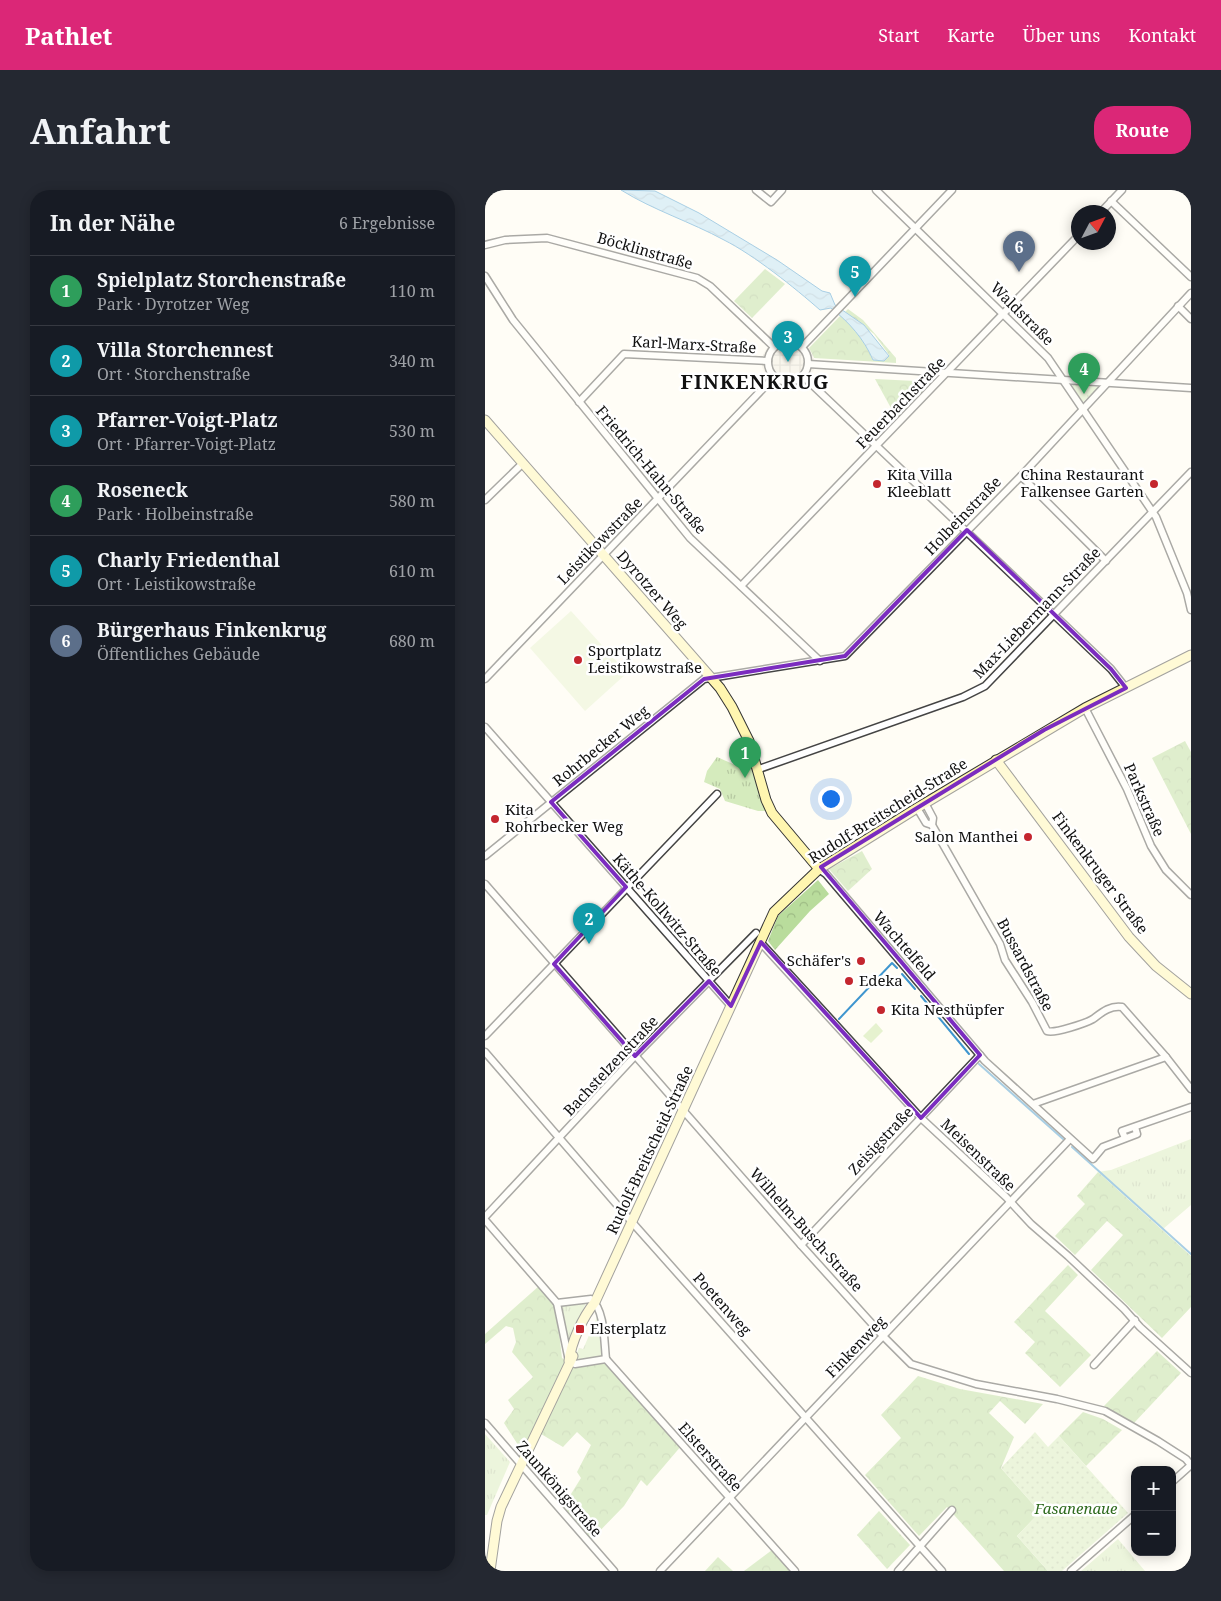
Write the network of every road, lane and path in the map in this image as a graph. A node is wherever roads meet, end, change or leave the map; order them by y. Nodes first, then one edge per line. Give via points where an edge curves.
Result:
1 (756, 190) edge
2 (782, 190) edge
3 (876, 190) edge
4 (952, 190) edge
5 (1122, 190) edge
6 (1111, 201) junction
7 (1107, 205) edge
8 (915, 228) junction
9 (1071, 243) edge
10 (485, 244) edge
11 (485, 276) edge
12 (1191, 277) edge
13 (1191, 293) edge
14 (1178, 306) junction
15 (1004, 314) junction
16 (1191, 319) edge
17 (774, 347) junction
18 (802, 347) junction
19 (768, 361) junction
20 (808, 364) junction
21 (948, 372) junction
22 (803, 376) junction
23 (775, 377) junction
24 (1063, 380) junction
25 (1105, 384) junction
26 (1191, 388) edge
27 (579, 402) junction
28 (1082, 409) junction
29 (485, 420) edge
30 (876, 446) junction
31 (523, 463) junction
32 (1191, 472) edge
33 (1021, 476) junction
34 (658, 498) junction
35 (485, 500) edge
36 (1152, 512) junction
37 (967, 530) junction
38 (604, 556) junction
39 (1106, 561) junction
40 (741, 586) junction
41 (1191, 610) edge
42 (1055, 615) junction
43 (1191, 655) edge
44 (820, 661) junction
45 (710, 677) junction
46 (485, 679) edge
47 (1127, 688) junction
48 (1085, 708) junction
49 (485, 727) edge
50 (996, 760) junction
51 (759, 768) junction
52 (717, 794) dead end
53 (551, 802) junction
54 (921, 805) junction
55 (485, 856) edge
56 (819, 868) junction
57 (485, 884) edge
58 (626, 887) junction
59 (1191, 895) edge
60 (756, 933) dead end
61 (761, 943) junction
62 (554, 964) junction
63 (709, 982) junction
64 (1191, 994) edge
65 (731, 1006) junction
66 (485, 1036) edge
67 (485, 1052) edge
68 (980, 1055) junction
69 (635, 1056) junction
70 (1166, 1056) junction
71 (1191, 1088) edge
72 (1033, 1104) junction
73 (1191, 1107) edge
74 (684, 1111) junction
75 (921, 1118) junction
76 (560, 1138) junction
77 (1070, 1139) junction
78 (1010, 1203) junction
79 (485, 1218) edge
80 (631, 1221) junction
81 (801, 1245) junction
82 (595, 1302) junction
83 (557, 1303) junction
84 (1135, 1320) junction
85 (883, 1336) junction
86 (606, 1358) junction
87 (569, 1361) junction
88 (1094, 1365) dead end
89 (1191, 1373) edge
90 (807, 1417) junction
91 (485, 1423) edge
92 (520, 1464) junction
93 (1191, 1465) edge
94 (1176, 1478) edge
95 (730, 1498) junction
96 (952, 1510) dead end
97 (1131, 1518) edge
98 (920, 1546) junction
99 (490, 1571) edge
100 (614, 1571) edge
101 (660, 1571) edge
102 (795, 1571) edge
103 (897, 1571) edge
104 (942, 1571) edge
105 (1071, 1571) edge

1 - 2 street via 771,202
3 - 8 street, Waldstraße
4 - 8 street
5 - 6 street
6 - 7 street
6 - 12 street
8 - 15 street, Waldstraße
8 - 18 street
9 - 15 street, Feuerbachstraße
10 - 17 street, Böcklinstraße via 547,238 697,278 710,286
11 - 27 street, Friedrich-Hahn-Straße via 513,320
13 - 14 street, Holbeinstraße
14 - 16 street
14 - 25 street, Holbeinstraße
15 - 21 street, Feuerbachstraße
15 - 24 street, Waldstraße via 1048,358
17 - 18 street via 787,341
17 - 19 street
18 - 20 street
19 - 23 street via 769,370
19 - 27 street, Karl-Marx-Straße via 624,354
20 - 21 street
20 - 22 street
21 - 24 street
21 - 30 street, Feuerbachstraße
22 - 23 street via 789,382
22 - 30 street
23 - 34 street, Leistikowstraße
24 - 25 street
24 - 28 street, Waldstraße
25 - 26 street
25 - 28 street, Holbeinstraße
27 - 34 street, Friedrich-Hahn-Straße
28 - 33 street, Holbeinstraße
28 - 36 street, Waldstraße
29 - 31 street, Dyrotzer Weg
30 - 37 street
30 - 40 street, Feuerbachstraße
31 - 35 street
31 - 38 street, Dyrotzer Weg
32 - 36 street, Max-Liebermann-Straße
33 - 37 street, Holbeinstraße
33 - 39 street
34 - 38 street, Leistikowstraße
34 - 40 street, Friedrich-Hahn-Straße via 690,538
36 - 39 street, Max-Liebermann-Straße
36 - 41 street, Waldstraße via 1187,593
37 - 42 street
37 - 44 street, Holbeinstraße via 845,656
38 - 45 street, Dyrotzer Weg
38 - 46 street, Leistikowstraße
39 - 42 street, Max-Liebermann-Straße
40 - 44 street, Friedrich-Hahn-Straße
42 - 47 street
42 - 51 street, Max-Liebermann-Straße via 1002,671 975,693
43 - 47 street, Rudolf-Breitscheid-Straße
44 - 45 street, Holbeinstraße
45 - 51 street, Dyrotzer Weg via 741,724
45 - 53 street, Rohrbecker Weg
47 - 48 street, Rudolf-Breitscheid-Straße
48 - 50 street, Rudolf-Breitscheid-Straße
48 - 59 street, Parkstraße via 1127,789 1151,846 1166,870
49 - 53 street, Käthe-Kollwitz-Straße
50 - 54 street, Rudolf-Breitscheid-Straße
50 - 64 street, Finkenkruger Straße via 1129,937 1156,966
51 - 56 street, Dyrotzer Weg via 772,813
52 - 58 street
53 - 55 street, Rohrbecker Weg
53 - 58 street, Käthe-Kollwitz-Straße
54 - 56 street, Rudolf-Breitscheid-Straße
54 - 70 street, Bussardstraße via 926,823 932,825 1047,1031 1057,1032 1114,1007 1121,1007
56 - 61 street, Rudolf-Breitscheid-Straße via 775,912
56 - 68 street, Wachtelfeld
57 - 62 street, Wilhelm-Busch-Straße
58 - 62 street
58 - 63 street, Käthe-Kollwitz-Straße
60 - 63 street, Bachstelzenstraße
61 - 65 street, Rudolf-Breitscheid-Straße
61 - 75 street, Meisenstraße
62 - 66 street
62 - 69 street, Wilhelm-Busch-Straße
63 - 65 street, Käthe-Kollwitz-Straße
63 - 69 street, Bachstelzenstraße
65 - 74 street, Rudolf-Breitscheid-Straße
67 - 76 street, Poetenweg
68 - 72 street, Wachtelfeld
68 - 75 street, Zeisigstraße
69 - 74 street, Wilhelm-Busch-Straße
69 - 76 street, Bachstelzenstraße
70 - 71 street, Bussardstraße
70 - 72 street
72 - 77 street, Wachtelfeld
73 - 77 street, Wachtelfeld via 1135,1127 1137,1134 1103,1147 1093,1159
74 - 80 street, Rudolf-Breitscheid-Straße
74 - 81 street, Wilhelm-Busch-Straße
75 - 78 street, Meisenstraße
75 - 81 street, Zeisigstraße
76 - 79 street, Bachstelzenstraße
76 - 80 street, Poetenweg
77 - 78 street, Finkenweg
78 - 84 street, Meisenstraße
78 - 85 street, Finkenweg
79 - 83 street
80 - 82 street, Rudolf-Breitscheid-Straße
80 - 90 street, Poetenweg
81 - 85 street, Wilhelm-Busch-Straße
82 - 83 street via 591,1299
82 - 86 street
82 - 87 street, Rudolf-Breitscheid-Straße via 594,1311
83 - 87 street
84 - 88 street
84 - 89 street, Meisenstraße
85 - 90 street, Finkenweg
85 - 93 street, Wilhelm-Busch-Straße via 911,1364 975,1384 1105,1411 1158,1441
86 - 87 street via 575,1364
86 - 95 street, Elsterstraße
87 - 92 street, Rudolf-Breitscheid-Straße
90 - 95 street, Finkenweg
90 - 98 street, Poetenweg
91 - 92 street, Zaunkönigstraße
92 - 99 street, Rudolf-Breitscheid-Straße via 497,1521
92 - 100 street, Zaunkönigstraße
93 - 94 street
95 - 101 street, Finkenweg
95 - 102 street, Elsterstraße
96 - 98 street
97 - 105 street
98 - 103 street
98 - 104 street, Poetenweg

